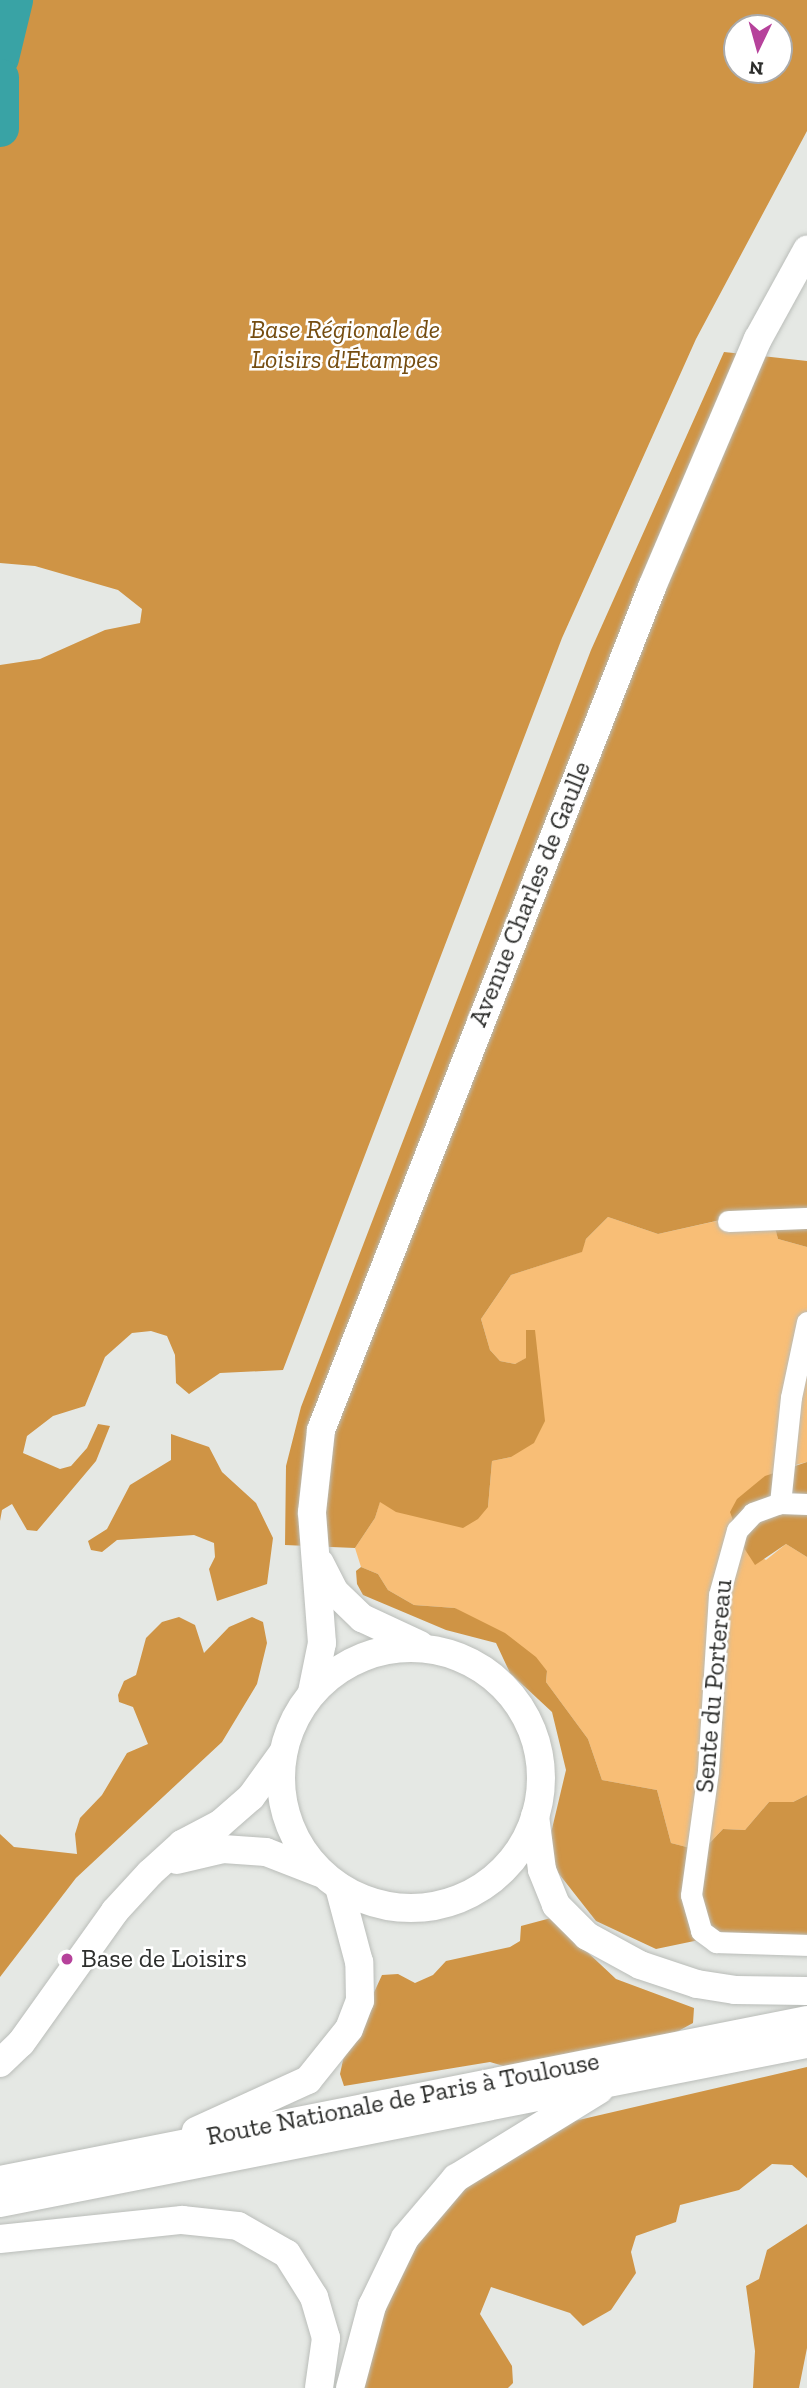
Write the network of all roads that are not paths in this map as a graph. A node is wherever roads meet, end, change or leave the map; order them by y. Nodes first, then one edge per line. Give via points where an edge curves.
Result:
1 (807, 250) edge
2 (807, 1218) edge
3 (728, 1221) dead end
4 (807, 1322) edge
5 (780, 1503) junction
6 (807, 1504) edge
7 (316, 1555) junction
8 (435, 1650) junction
9 (312, 1692) junction
10 (282, 1754) junction
11 (535, 1816) junction
12 (150, 1873) junction
13 (330, 1880) junction
14 (807, 1945) edge
15 (807, 1991) edge
16 (807, 2020) edge
17 (807, 2044) edge
18 (0, 2063) edge
19 (607, 2084) junction
20 (172, 2146) junction
21 (0, 2180) edge
22 (0, 2203) edge
23 (0, 2239) edge
24 (319, 2388) edge
25 (350, 2388) edge

1 - 7 main road, Avenue Charles de Gaulle via 758,339 652,587 362,1318 317,1450 312,1512
2 - 3 street
4 - 5 street via 790,1397
5 - 6 street
5 - 14 street, Sente du Portereau via 753,1513 737,1530 719,1595 708,1771 691,1895 701,1931 716,1942
7 - 8 main road, Avenue Charles de Gaulle via 334,1591 362,1618
7 - 9 main road, Avenue Charles de Gaulle via 322,1643
8 - 9 main road via 398,1648 359,1658
8 - 11 main road, Avenue Charles de Gaulle via 489,1674 525,1715 541,1769
9 - 10 main road via 289,1729
10 - 12 main road via 251,1797
10 - 13 main road via 280,1777 288,1822
11 - 13 main road via 507,1866 490,1882 449,1903 394,1907
11 - 15 main road via 542,1870 556,1905 587,1936 640,1965 697,1984 735,1990
12 - 13 main road via 187,1855 223,1849 265,1852
12 - 18 main road via 115,1911 21,2043
13 - 20 main road via 359,1962 360,2001 349,2029 307,2081 267,2102 218,2118
16 - 20 main road, Route Nationale de Paris à Toulouse
17 - 19 main road, Route Nationale de Paris à Toulouse
19 - 22 main road, Route Nationale de Paris à Toulouse
19 - 25 main road via 456,2178 405,2238 372,2306
20 - 21 main road, Route Nationale de Paris à Toulouse
23 - 24 main road via 182,2220 238,2226 287,2254 314,2297 326,2338

